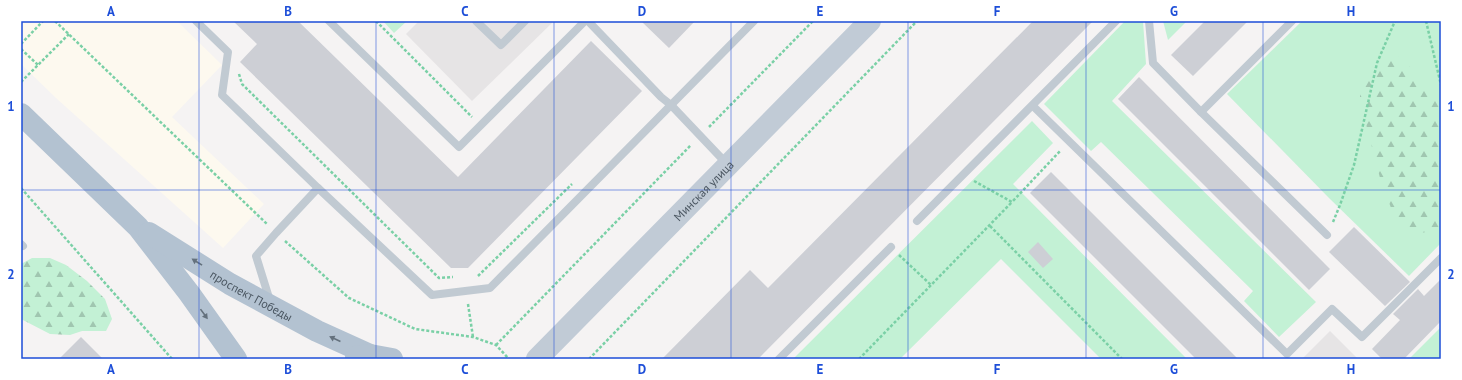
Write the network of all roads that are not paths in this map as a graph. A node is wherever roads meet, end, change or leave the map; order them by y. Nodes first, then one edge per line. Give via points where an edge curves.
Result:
1 (196, 21) edge
2 (329, 21) edge
3 (476, 21) edge
4 (525, 21) edge
5 (586, 21) edge
6 (754, 21) edge
7 (870, 21) edge
8 (1116, 21) edge
9 (1149, 21) edge
10 (1292, 21) edge
11 (671, 106) junction
12 (1033, 106) junction
13 (1201, 112) junction
14 (21, 114) edge
15 (728, 165) junction
16 (318, 188) junction
17 (918, 221) dead end
18 (138, 227) junction
19 (1327, 235) road end
20 (891, 247) road end
21 (1441, 258) edge
22 (271, 306) junction
23 (360, 357) edge
24 (1284, 357) edge
25 (236, 359) edge
26 (392, 359) edge
27 (536, 359) edge
28 (779, 359) edge

1 - 16 lane via 228,52 222,95
2 - 5 lane via 459,146
3 - 4 lane via 501,44
5 - 11 lane
6 - 11 lane
7 - 15 main road, Минская улица
8 - 12 lane
9 - 13 lane via 1153,63
10 - 13 lane
11 - 15 lane
11 - 16 lane via 490,288 432,295
12 - 17 lane
12 - 24 lane
13 - 19 lane
14 - 18 main road, проспект Победы
15 - 27 main road, Минская улица
16 - 22 lane via 256,256
22 -> 18 main road, проспект Победы via 230,284
18 -> 25 main road, проспект Победы
20 - 28 lane
21 - 24 lane via 1362,337 1332,309
23 -> 22 main road, проспект Победы
23 - 26 main road, проспект Победы

